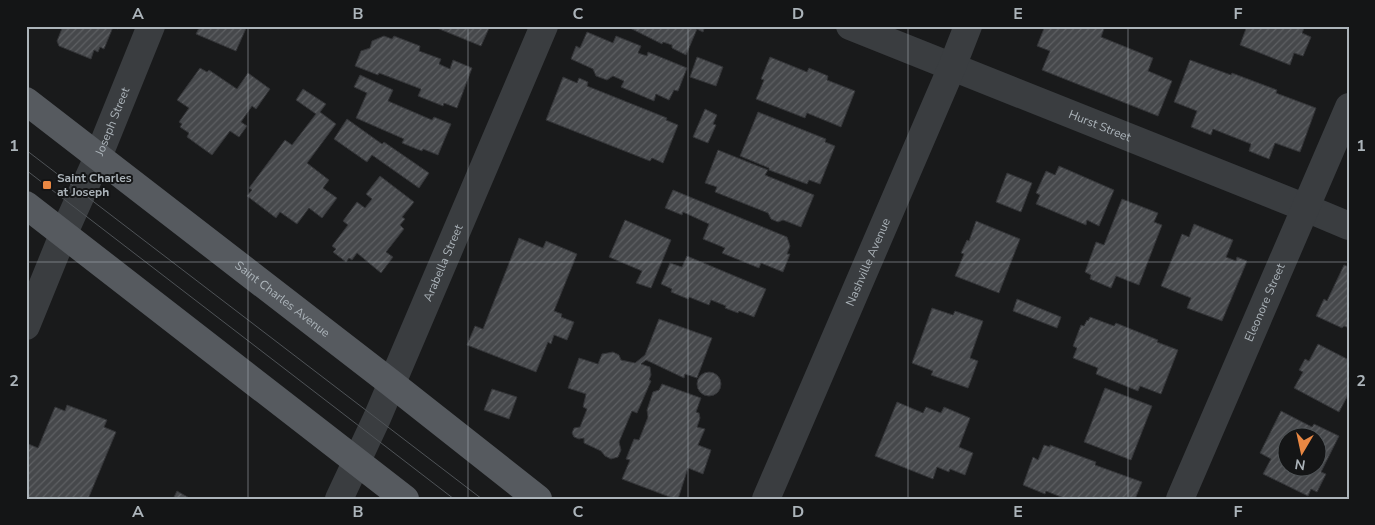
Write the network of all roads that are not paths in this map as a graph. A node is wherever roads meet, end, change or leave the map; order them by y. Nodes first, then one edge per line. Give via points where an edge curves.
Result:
1 (151, 26) edge
2 (544, 26) edge
3 (850, 26) edge
4 (968, 26) edge
5 (952, 67) junction
6 (26, 101) edge
7 (1349, 108) edge
8 (98, 156) junction
9 (26, 205) edge
10 (1306, 208) junction
11 (1349, 226) edge
12 (63, 235) junction
13 (26, 326) edge
14 (392, 383) junction
15 (358, 462) junction
16 (339, 499) edge
17 (406, 499) edge
18 (538, 499) edge
19 (766, 499) edge
20 (1180, 499) edge

1 - 8 street, Joseph Street
2 - 14 street, Arabella Street
3 - 5 street, Hurst Street
4 - 5 street, Nashville Avenue
5 - 10 street, Hurst Street
5 - 19 street, Nashville Avenue
6 - 8 main road, Saint Charles Avenue
7 - 10 street, Eleonore Street
8 - 12 street, Joseph Street
8 - 14 main road, Saint Charles Avenue
9 - 12 main road
10 - 11 street, Hurst Street
10 - 20 street, Eleonore Street
12 - 13 street, Joseph Street
12 - 15 main road
14 - 15 street, Arabella Street
14 - 18 main road, Saint Charles Avenue
15 - 16 street, Arabella Street
15 - 17 main road

